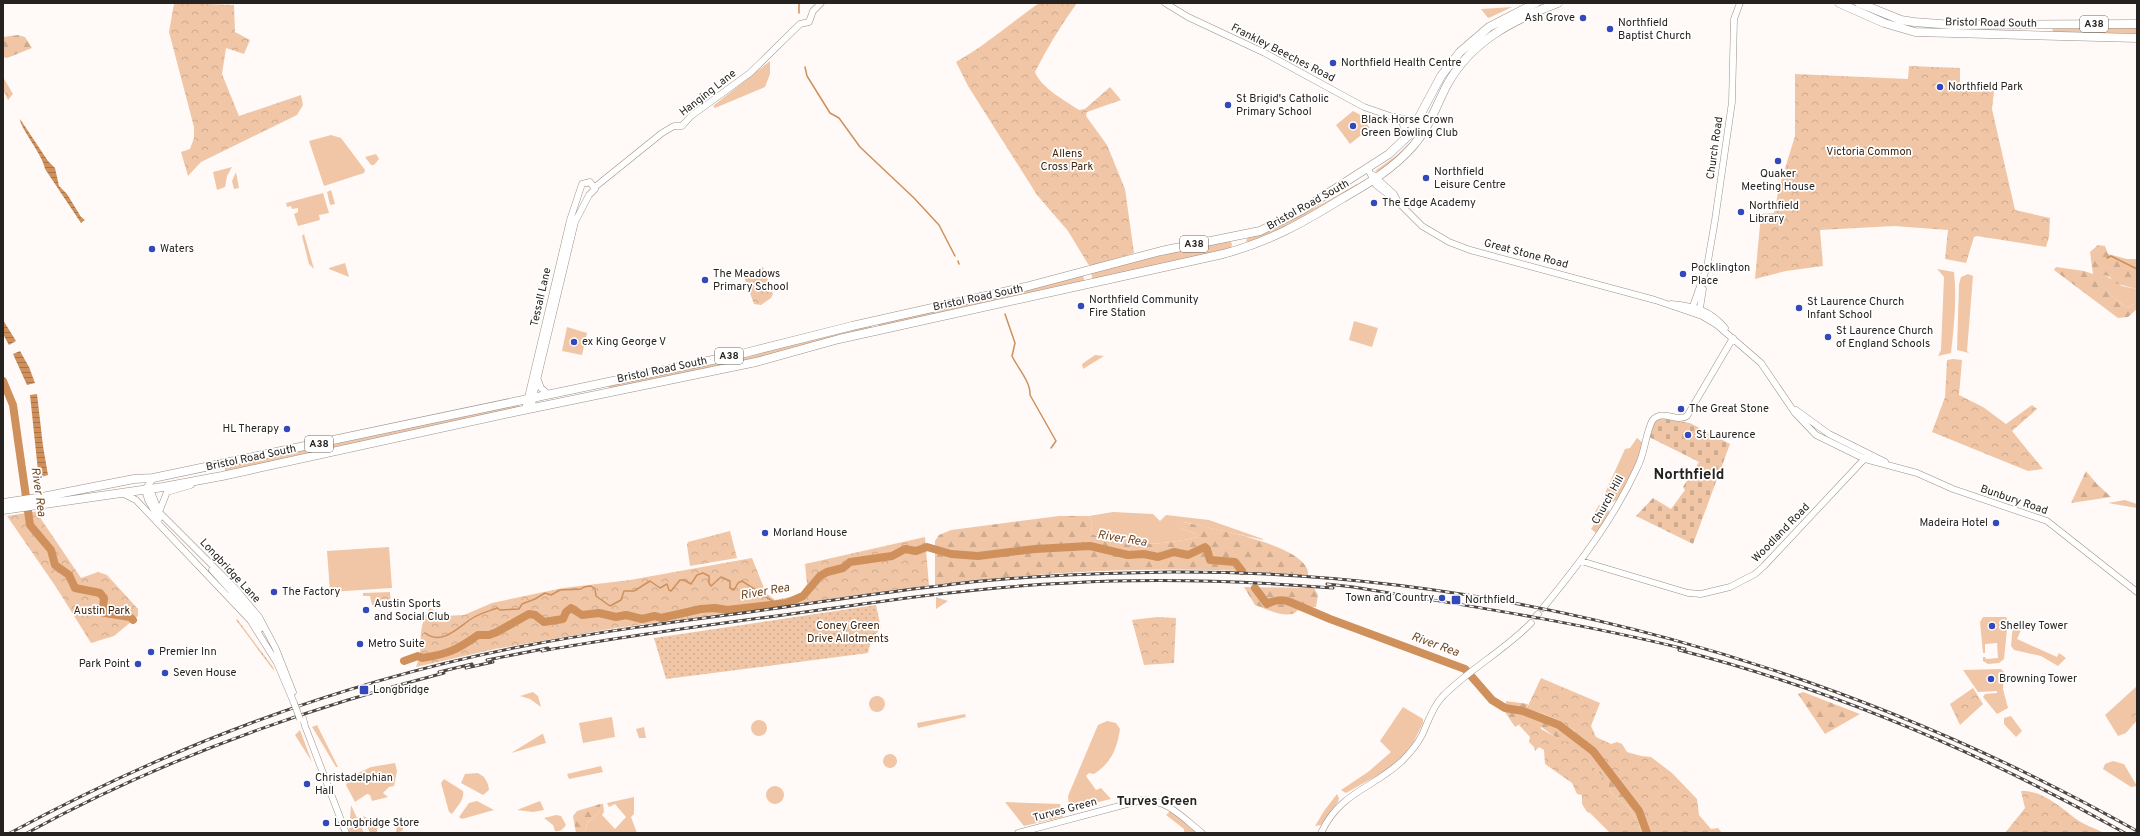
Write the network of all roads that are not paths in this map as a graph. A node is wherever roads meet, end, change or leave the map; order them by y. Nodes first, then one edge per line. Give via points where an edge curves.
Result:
1 (821, 3) edge
2 (1166, 3) edge
3 (1536, 3) edge
4 (1558, 3) edge
5 (1740, 3) edge
6 (1839, 3) edge
7 (1859, 3) edge
8 (1850, 5) edge
9 (2027, 24) junction
10 (2051, 24) junction
11 (2137, 24) edge
12 (1488, 31) junction
13 (2026, 35) junction
14 (2054, 36) junction
15 (2137, 38) edge
16 (1393, 116) junction
17 (1402, 122) junction
18 (1416, 123) junction
19 (1427, 126) junction
20 (1405, 140) junction
21 (1373, 175) junction
22 (595, 187) junction
23 (581, 191) junction
24 (589, 195) junction
25 (1243, 235) junction
26 (1230, 237) junction
27 (1247, 247) junction
28 (1234, 251) junction
29 (1085, 271) junction
30 (1704, 280) junction
31 (1089, 284) junction
32 (1700, 308) junction
33 (1694, 310) junction
34 (873, 321) junction
35 (877, 331) junction
36 (1733, 338) junction
37 (538, 380) junction
38 (584, 386) junction
39 (607, 393) junction
40 (548, 394) junction
41 (530, 403) junction
42 (432, 418) junction
43 (455, 426) junction
44 (1867, 456) junction
45 (223, 463) junction
46 (170, 474) junction
47 (227, 475) junction
48 (153, 478) junction
49 (211, 478) junction
50 (202, 480) junction
51 (92, 487) junction
52 (147, 488) junction
53 (121, 492) junction
54 (3, 499) edge
55 (38, 501) junction
56 (3, 502) edge
57 (20, 503) junction
58 (3, 510) edge
59 (159, 512) junction
60 (185, 551) junction
61 (1581, 561) junction
62 (232, 589) junction
63 (2137, 592) edge
64 (234, 599) junction
65 (1543, 608) dead end
66 (1531, 623) dead end
67 (296, 703) junction
68 (346, 833) edge
69 (1018, 833) edge
70 (1202, 833) edge
71 (1321, 833) edge

1 - 22 street, Hanging Lane via 813,11 809,22 800,24 750,73 690,116 682,126 674,126 662,133
2 - 16 street, Frankley Beeches Road via 1188,17 1264,53 1364,107
3 - 12 highway, A38
4 - 12 highway via 1523,18 1515,18 1493,31
5 - 30 street, Church Road via 1734,19 1732,102
6 - 8 highway, A38
7 - 9 highway, Bristol Road South / A38 via 1890,16 1914,22 1953,25
8 - 13 highway, Bristol Road South / A38 via 1884,23 1915,32
9 - 10 highway, Bristol Road South / A38
9 - 13 highway
10 - 11 highway, Bristol Road South / A38
10 - 14 highway via 2049,29
12 - 18 highway, A38 via 1449,64
12 - 19 highway, A38 via 1456,70
13 - 14 highway, Bristol Road South / A38
14 - 15 highway, Bristol Road South / A38
16 - 17 street, Frankley Beeches Road
16 - 18 street, Frankley Beeches Road
17 - 18 street, Frankley Beeches Road
17 - 20 street
18 - 19 street, Frankley Beeches Road
18 - 20 highway, A38
19 - 21 highway, Bristol Road South / A38 via 1413,146
20 - 21 highway, Bristol Road South / A38
21 - 25 highway, Bristol Road South / A38 via 1274,226
21 - 27 highway, Bristol Road South / A38 via 1280,235
21 - 33 street, Great Stone Road via 1422,226 1449,242
22 - 23 street via 592,183 586,182 582,184
22 - 24 street
23 - 24 street
23 - 41 street, Tessall Lane via 570,220
24 - 37 street, Tessall Lane via 575,222
25 - 26 highway, Bristol Road South / A38
25 - 27 highway via 1243,242
26 - 28 highway via 1235,243
26 - 29 highway, Bristol Road South / A38 via 1160,251
27 - 28 highway, Bristol Road South / A38
28 - 31 highway, Bristol Road South / A38
29 - 31 highway
29 - 34 highway, Bristol Road South / A38 via 1006,292
30 - 32 street, Church Road
30 - 33 street, Church Road
31 - 35 highway, Bristol Road South / A38
32 - 33 street
32 - 36 street via 1719,321
33 - 36 street
34 - 35 highway
34 - 38 highway, Bristol Road South / A38 via 753,351
35 - 39 highway, Bristol Road South / A38 via 756,362
36 - 44 street, Bunbury Road via 1761,363 1802,422 1816,435
36 - 61 street, Church Hill via 1686,417 1663,415 1652,421 1637,468 1603,530
37 - 40 street via 541,388
37 - 41 street, Tessall Lane
38 - 39 highway via 602,386
38 - 40 highway, Bristol Road South / A38
39 - 41 highway, Bristol Road South / A38
40 - 41 highway, Bristol Road South / A38
41 - 42 highway, Bristol Road South / A38
41 - 43 highway, Bristol Road South / A38
42 - 43 highway via 436,421 452,419
42 - 45 highway, Bristol Road South / A38
43 - 47 highway, Bristol Road South / A38
44 - 61 street, Woodland Road via 1764,566 1755,574 1730,587 1711,593 1688,593
44 - 63 street, Bunbury Road via 1991,503 2047,521
45 - 46 highway, Bristol Road South / A38
45 - 47 highway via 222,468
46 - 48 highway, Bristol Road South / A38
46 - 49 highway via 182,480 204,476
47 - 49 highway, Bristol Road South / A38
48 - 51 highway, Bristol Road South / A38
48 - 52 street
49 - 50 highway, Bristol Road South / A38
50 - 52 highway, Bristol Road South / A38
50 - 59 street via 167,492
51 - 52 highway via 134,484
51 - 55 highway, Bristol Road South / A38
52 - 53 highway, Bristol Road South / A38
52 - 59 street, Longbridge Lane
52 - 60 street, Longbridge Lane via 148,500 154,514
53 - 55 highway, Bristol Road South / A38
53 - 60 street, Longbridge Lane via 136,500
54 - 57 highway
55 - 57 highway, Bristol Road South / A38
56 - 57 highway, Bristol Road South / A38
57 - 58 highway, Bristol Road South / A38
59 - 62 street, Longbridge Lane
60 - 64 street, Longbridge Lane
61 - 65 street, Church Hill
62 - 64 street
62 - 67 street, Longbridge Lane via 247,601 267,630
64 - 67 street, Longbridge Lane via 254,618
66 - 71 street via 1514,640 1440,699 1412,751 1393,769 1343,801
67 - 68 street, Longbridge Lane, bridge
69 - 70 street, Turves Green via 1142,800 1153,800 1162,802

